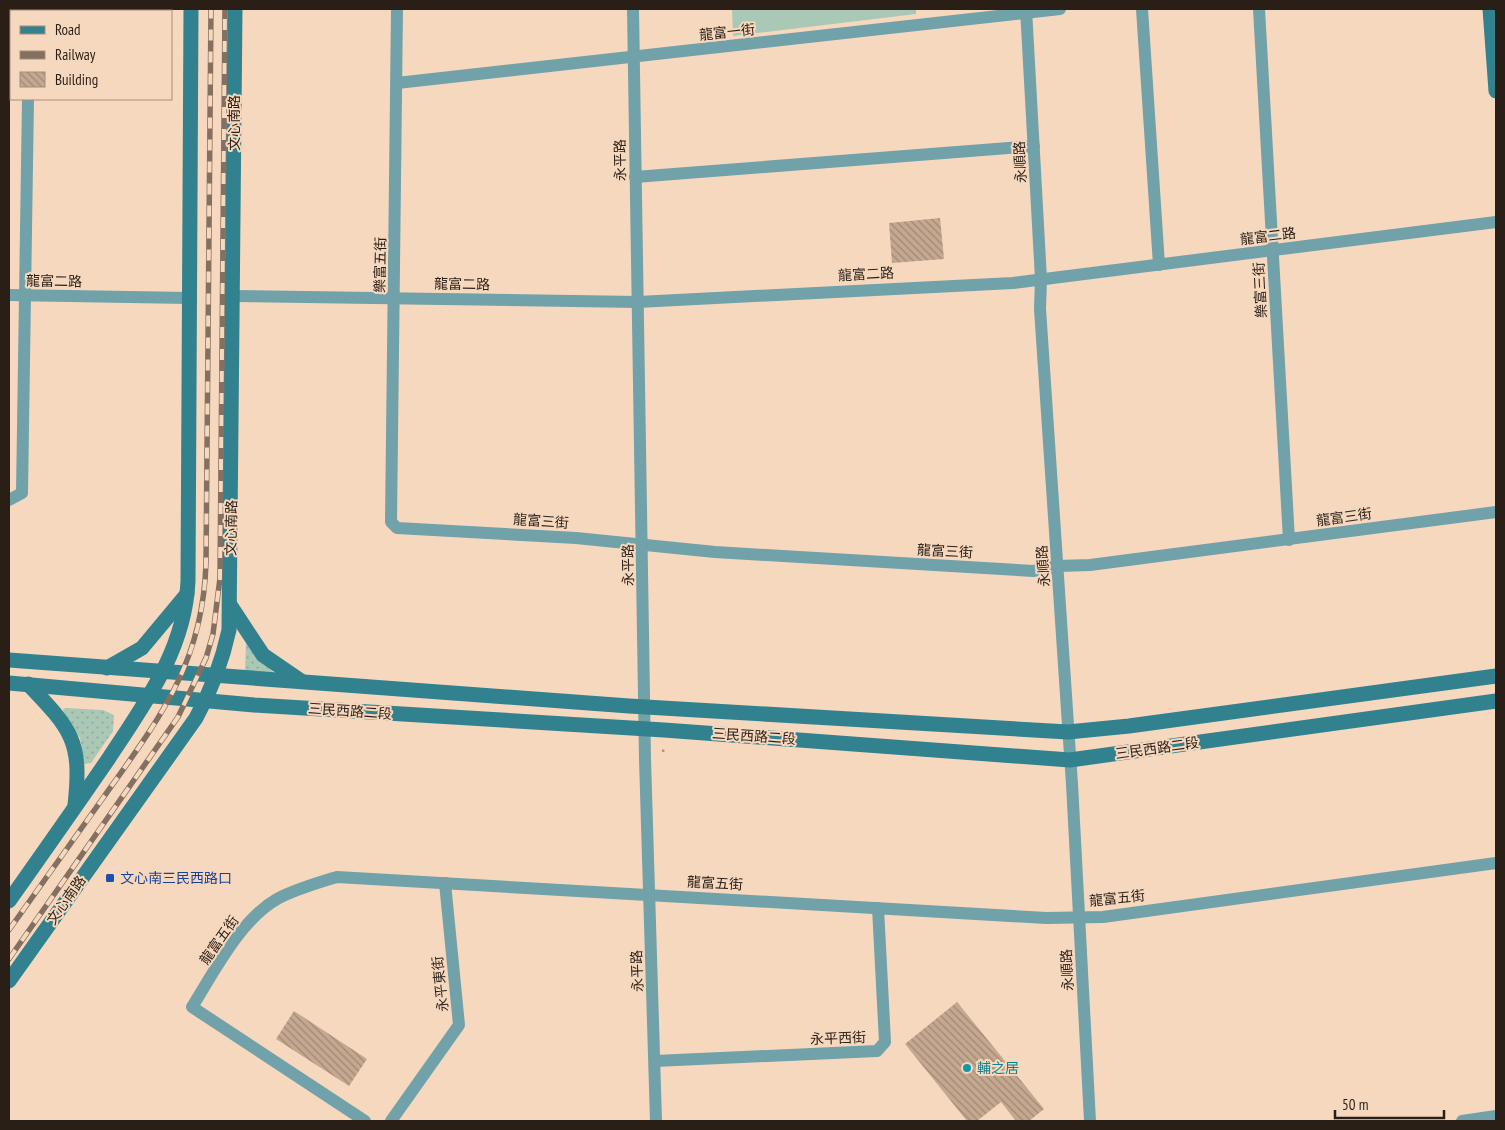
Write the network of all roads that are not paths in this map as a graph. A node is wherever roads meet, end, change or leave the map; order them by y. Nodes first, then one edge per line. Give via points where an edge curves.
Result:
1 (191, 9) edge
2 (235, 9) edge
3 (397, 9) edge
4 (633, 9) edge
5 (1060, 9) edge
6 (1142, 9) edge
7 (1259, 9) edge
8 (1490, 9) edge
9 (1026, 11) edge
10 (633, 57) junction
11 (397, 83) junction
12 (1496, 91) edge
13 (28, 100) edge
14 (1034, 146) junction
15 (635, 177) junction
16 (1496, 222) edge
17 (1272, 251) junction
18 (1159, 265) junction
19 (1041, 279) junction
20 (9, 295) edge
21 (25, 295) junction
22 (233, 296) junction
23 (189, 298) junction
24 (394, 298) junction
25 (638, 302) junction
26 (9, 500) edge
27 (1496, 512) edge
28 (392, 522) joint
29 (1289, 540) junction
30 (643, 546) junction
31 (1058, 566) junction
32 (188, 593) junction
33 (230, 605) junction
34 (9, 660) edge
35 (107, 668) junction
36 (164, 672) junction
37 (1496, 676) edge
38 (217, 677) junction
39 (9, 683) edge
40 (304, 683) junction
41 (28, 684) junction
42 (152, 695) junction
43 (205, 701) junction
44 (1496, 701) edge
45 (646, 707) junction
46 (645, 729) junction
47 (1068, 732) junction
48 (1070, 760) junction
49 (74, 809) junction
50 (1496, 863) edge
51 (445, 883) junction
52 (648, 894) junction
53 (9, 901) edge
54 (878, 908) junction
55 (1079, 917) junction
56 (9, 981) edge
57 (655, 1061) junction
58 (1496, 1116) edge
59 (364, 1121) edge
60 (390, 1121) edge
61 (656, 1121) edge
62 (1090, 1121) edge
63 (1462, 1121) edge

1 - 23 street
2 - 22 street, 文心南路
3 - 11 street, 樂富五街
4 - 10 street, 永平路
5 - 9 street, 龍富一街
6 - 18 street
7 - 17 street, 樂富三街
8 - 12 street
9 - 10 street, 龍富一街
9 - 14 street, 永順路
10 - 11 street, 龍富一街
10 - 15 street, 永平路
11 - 24 street, 樂富五街
13 - 21 street
14 - 15 street
14 - 19 street, 永順路
15 - 25 street, 永平路
16 - 17 street, 龍富二路
17 - 18 street, 龍富二路
17 - 29 street, 樂富三街
18 - 19 street, 龍富二路
19 - 25 street, 龍富二路
19 - 31 street, 永順路 via 1040,309
20 - 21 street, 龍富二路
21 - 23 street, 龍富二路
21 - 26 street via 22,493
22 - 24 street, 龍富二路
22 - 33 street, 文心南路
23 - 32 street
24 - 25 street, 龍富二路
24 - 28 street, 樂富五街
25 - 30 street, 永平路
27 - 29 street, 龍富三街
28 - 30 street, 龍富三街 via 397,528 576,538
29 - 31 street, 龍富三街 via 1090,566
30 - 31 street, 龍富三街 via 1033,571
30 - 45 street, 永平路
31 - 47 street, 永順路
32 - 35 street via 142,648
32 - 36 street via 177,640
33 - 38 street, 文心南路 via 229,630
33 - 40 street via 263,654
34 - 35 street, 三民西路二段
35 - 36 street, 三民西路二段
36 - 38 street, 三民西路二段
36 - 42 street
37 - 47 street, 三民西路二段
38 - 40 street, 三民西路二段
38 - 43 street, 文心南路
39 - 41 street, 三民西路二段
40 - 45 street, 三民西路二段
41 - 42 street, 三民西路二段
41 - 49 street via 63,722 75,745 78,772
42 - 43 street, 三民西路二段
42 - 49 street
43 - 46 street, 三民西路二段
43 - 56 street, 文心南路
44 - 48 street, 三民西路二段
45 - 46 street, 永平路
45 - 47 street, 三民西路二段
46 - 48 street, 三民西路二段
46 - 52 street, 永平路
47 - 48 street, 永順路
48 - 55 street, 永順路
49 - 53 street
50 - 55 street, 龍富五街 via 1103,917
51 - 52 street, 龍富五街
51 - 59 street, 龍富五街 via 338,877 301,888 276,900 246,925 192,1007
51 - 60 street, 永平東街 via 459,1025
52 - 54 street, 龍富五街
52 - 57 street, 永平路
54 - 55 street, 龍富五街
54 - 57 street, 永平西街 via 885,1042 877,1051
55 - 62 street, 永順路
57 - 61 street, 永平路
58 - 63 street

